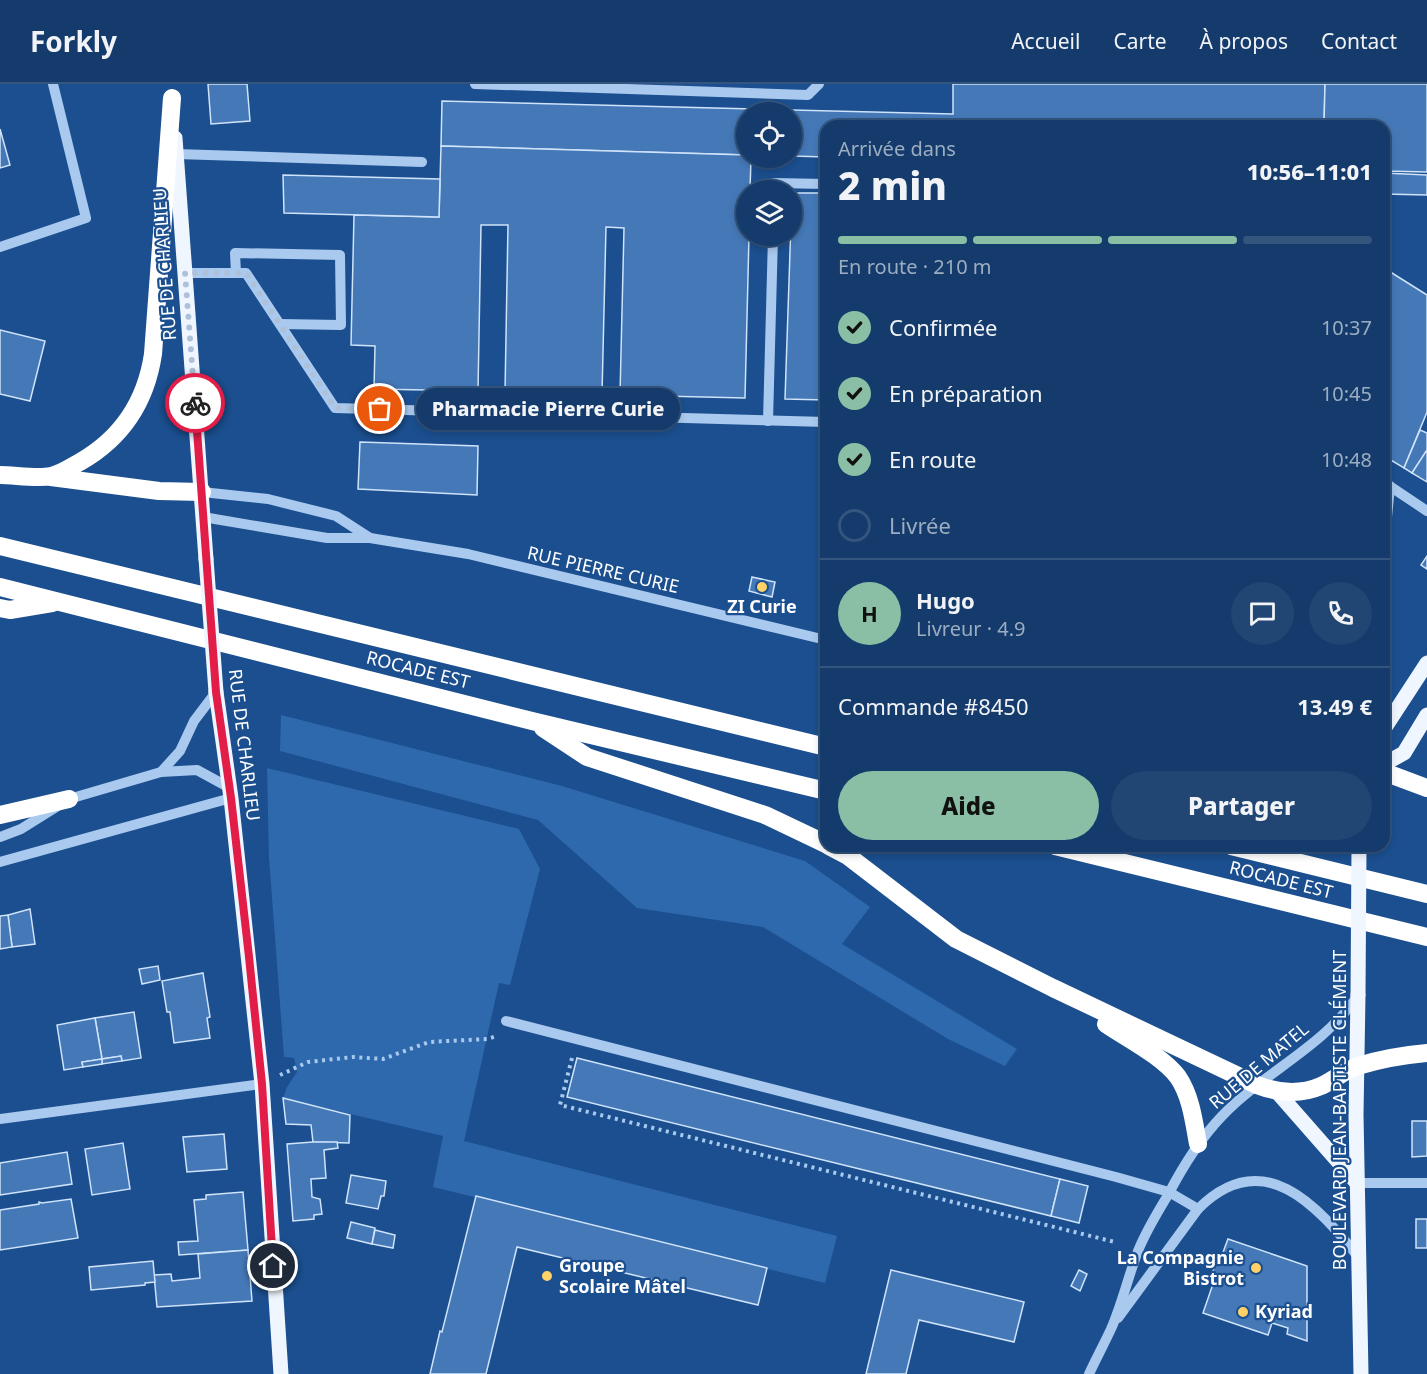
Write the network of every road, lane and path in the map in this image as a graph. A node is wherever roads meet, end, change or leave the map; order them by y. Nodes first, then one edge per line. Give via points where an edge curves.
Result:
1 (52, 84) edge
2 (475, 84) edge
3 (819, 84) edge
4 (172, 91) edge
5 (176, 154) junction
6 (422, 162) dead end
7 (802, 184) edge
8 (820, 184) edge
9 (773, 246) edge
10 (0, 247) edge
11 (185, 273) junction
12 (236, 273) junction
13 (280, 324) junction
14 (768, 421) junction
15 (820, 422) edge
16 (0, 474) edge
17 (51, 477) junction
18 (1390, 487) edge
19 (202, 492) junction
20 (1427, 511) edge
21 (203, 518) junction
22 (370, 538) junction
23 (0, 546) edge
24 (0, 587) edge
25 (60, 602) junction
26 (0, 608) edge
27 (820, 639) edge
28 (1427, 663) edge
29 (216, 692) junction
30 (1427, 715) edge
31 (532, 720) junction
32 (1390, 720) edge
33 (820, 746) edge
34 (1390, 761) edge
35 (161, 772) junction
36 (1390, 774) edge
37 (1427, 788) edge
38 (820, 790) edge
39 (230, 793) junction
40 (69, 799) junction
41 (0, 815) edge
42 (0, 837) edge
43 (820, 841) edge
44 (841, 852) edge
45 (1080, 852) edge
46 (1256, 852) edge
47 (1359, 852) edge
48 (0, 862) edge
49 (1427, 894) edge
50 (1427, 937) edge
51 (1053, 988) junction
52 (1358, 995) junction
53 (506, 1021) joint
54 (576, 1040) junction
55 (1427, 1053) edge
56 (1356, 1067) junction
57 (262, 1084) junction
58 (1257, 1085) junction
59 (1278, 1092) junction
60 (0, 1119) edge
61 (1198, 1144) junction
62 (1357, 1183) junction
63 (1427, 1183) edge
64 (1169, 1192) junction
65 (1198, 1209) junction
66 (1115, 1242) dead end
67 (1360, 1260) junction
68 (1111, 1328) junction
69 (280, 1374) edge
70 (1089, 1374) edge
71 (1361, 1374) edge

1 - 10 street via 86,218
2 - 3 street via 808,95
4 - 5 main road, RUE DE CHARLIEU
4 - 17 highway via 149,375 117,435 95,453
5 - 6 street
5 - 11 main road, RUE DE CHARLIEU
7 - 8 street
9 - 14 street
11 - 12 street
11 - 19 main road, RUE DE CHARLIEU
12 - 13 street via 246,273
12 - 13 street via 235,253 340,255 341,325
13 - 14 street via 335,408
14 - 15 street
16 - 17 highway
17 - 19 highway via 159,491
18 - 20 street
19 - 21 main road, RUE DE CHARLIEU
19 - 22 street, RUE PIERRE CURIE via 268,499 336,516
21 - 22 street, RUE PIERRE CURIE via 327,538
21 - 29 main road, RUE DE CHARLIEU, bridge
22 - 27 street, RUE PIERRE CURIE via 468,554
23 - 33 highway, ROCADE EST
24 - 25 highway, ROCADE EST
25 - 26 highway
25 - 31 highway, ROCADE EST
28 - 32 main road
29 - 35 street via 194,721 180,751
29 - 39 main road, RUE DE CHARLIEU
30 - 34 main road via 1404,753
31 - 38 highway, ROCADE EST
31 - 43 highway via 587,757 765,815
35 - 39 street via 197,770
35 - 40 street
36 - 37 highway
39 - 48 street
39 - 57 main road, RUE DE CHARLIEU
40 - 41 highway
40 - 42 street via 21,829
44 - 51 highway via 956,939
45 - 50 highway, ROCADE EST
46 - 49 highway, ROCADE EST
47 - 52 main road, BOULEVARD JEAN-BAPTISTE CLÉMENT, bridge
51 - 58 highway
51 - 61 highway via 1160,1060 1178,1077 1188,1098
52 - 56 main road, BOULEVARD JEAN-BAPTISTE CLÉMENT
52 - 58 street, RUE DE MATEL via 1303,1052
53 - 54 street
53 - 57 path via 496,1037 429,1042 383,1059 353,1057 308,1062
54 - 64 street
54 - 66 path via 560,1105
55 - 56 highway
56 - 59 highway via 1319,1087
56 - 62 main road, BOULEVARD JEAN-BAPTISTE CLÉMENT
57 - 60 street
57 - 69 main road, RUE DE CHARLIEU
58 - 59 highway
58 - 61 street, RUE DE MATEL
59 - 62 main road
61 - 64 street, RUE DE MATEL
62 - 63 street
62 - 67 main road, BOULEVARD JEAN-BAPTISTE CLÉMENT
64 - 65 street
64 - 68 street, RUE DE MATEL via 1138,1251
65 - 67 street, RUE DE MATEL via 1228,1185 1275,1183 1312,1205
65 - 68 street, RUE DE MATEL
67 - 71 main road, BOULEVARD JEAN-BAPTISTE CLÉMENT
68 - 70 street, RUE DE MATEL

